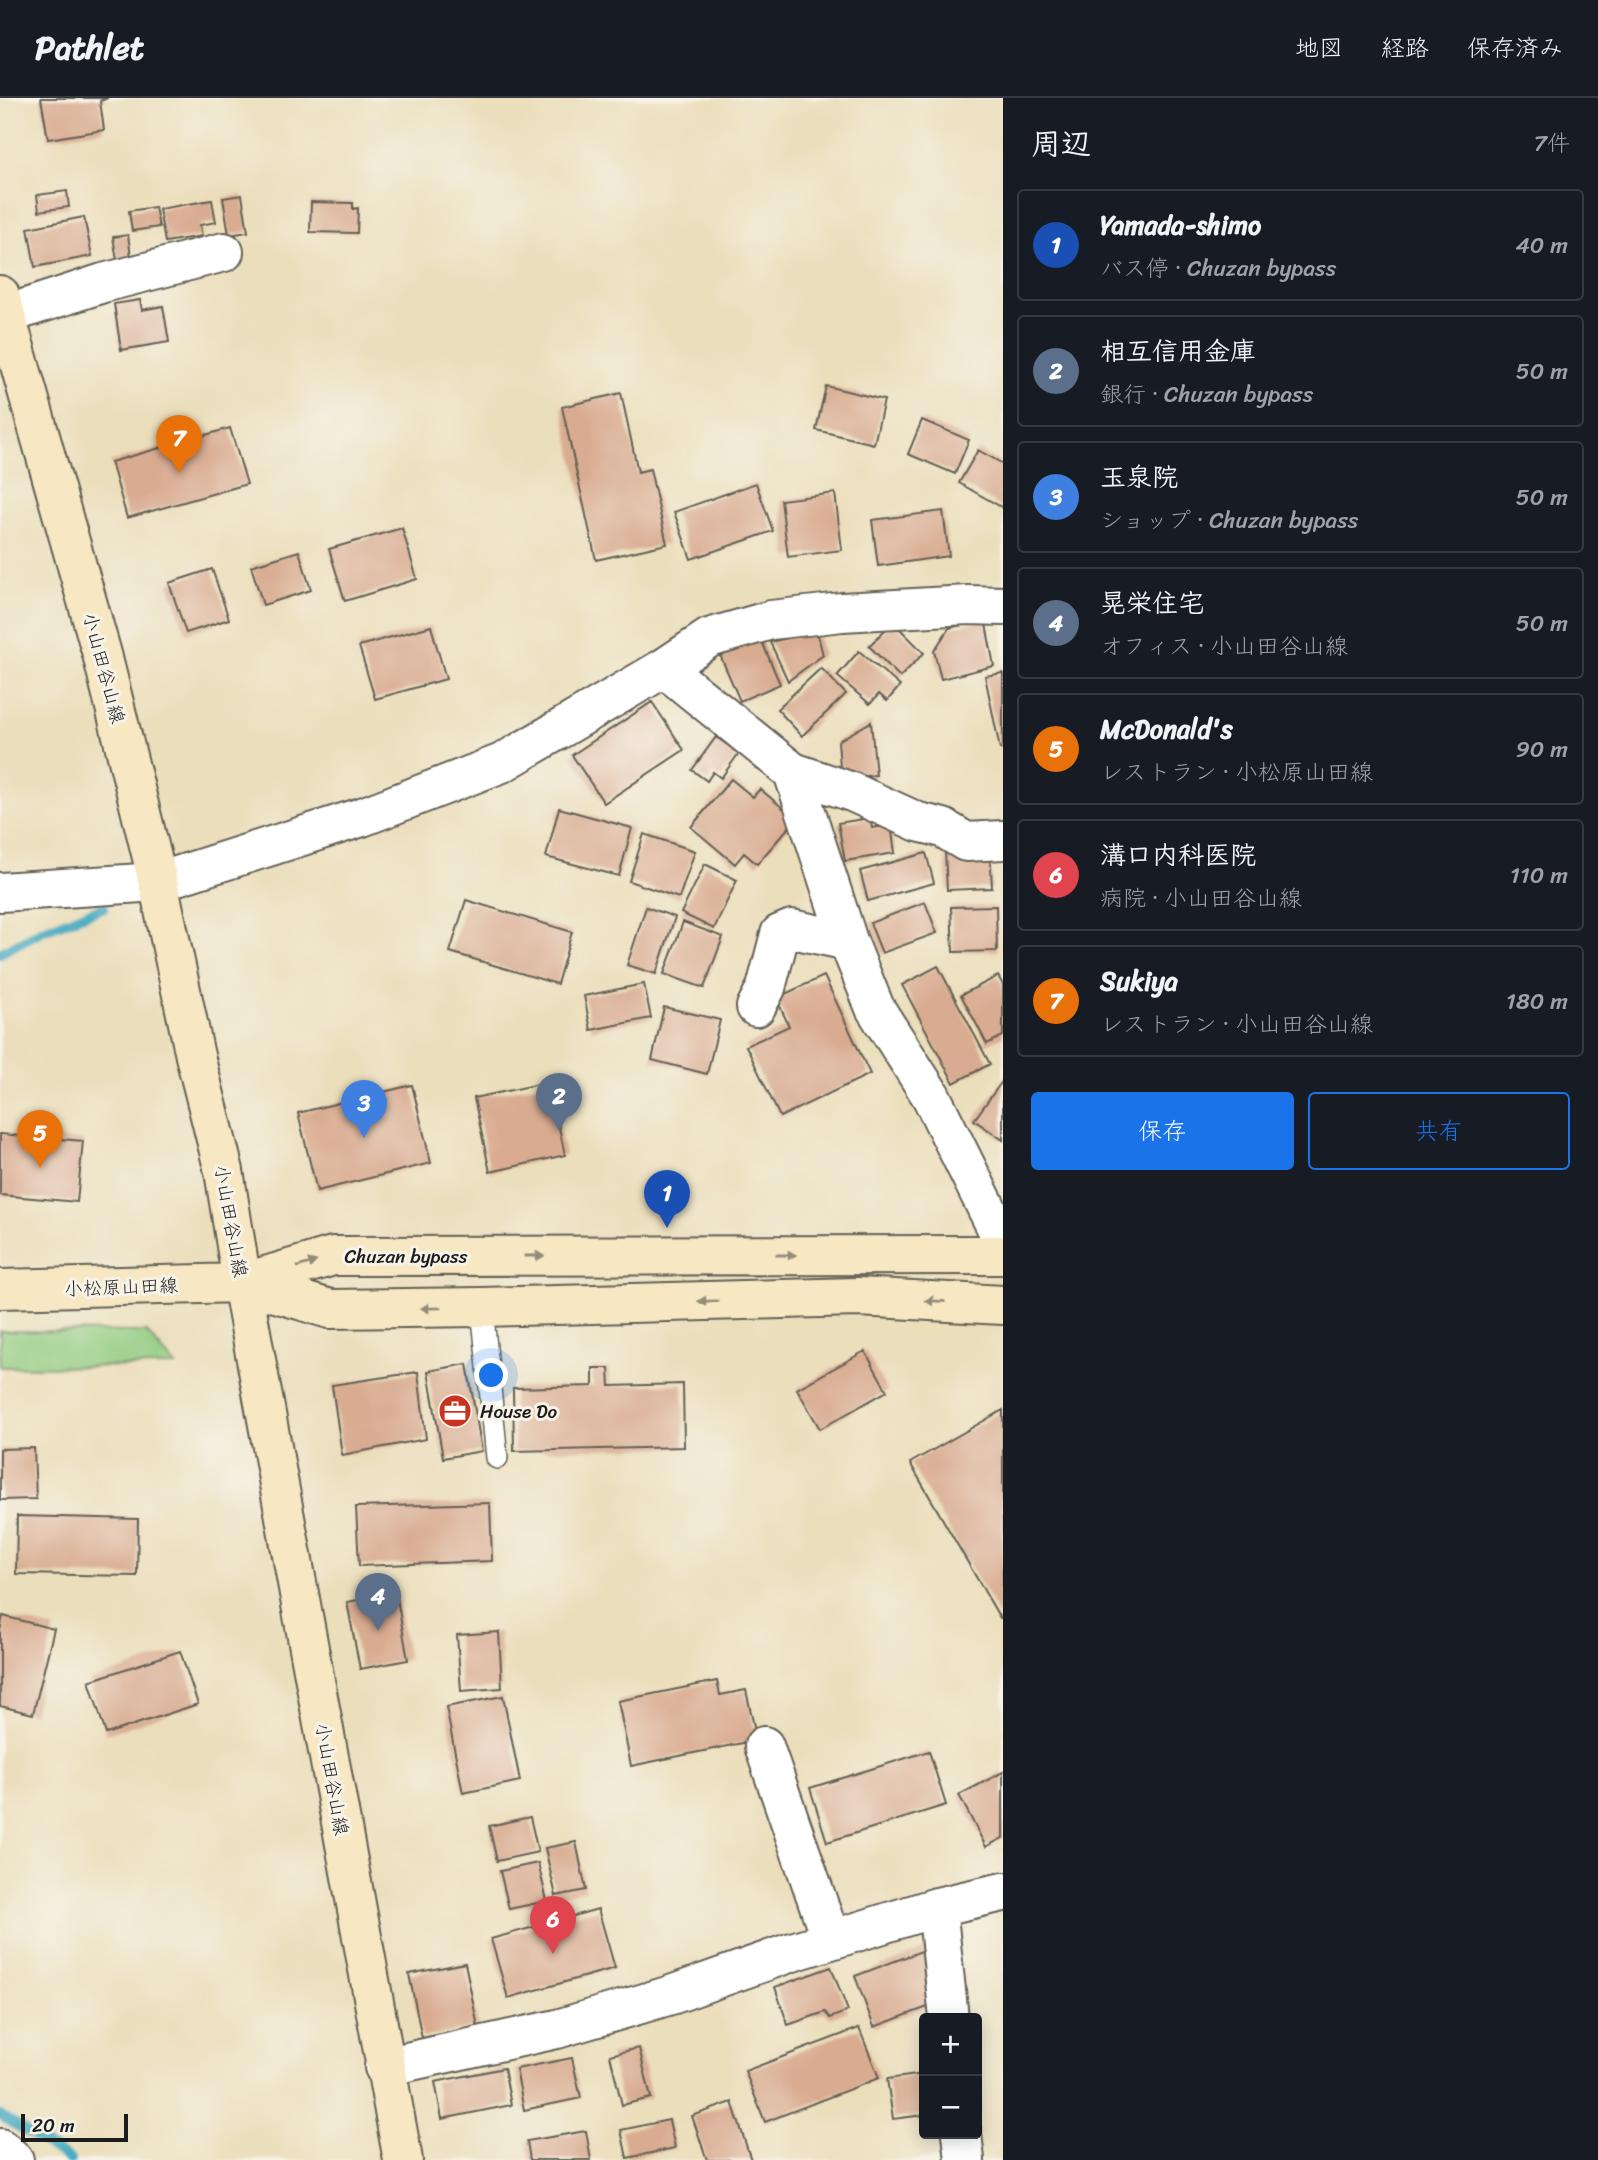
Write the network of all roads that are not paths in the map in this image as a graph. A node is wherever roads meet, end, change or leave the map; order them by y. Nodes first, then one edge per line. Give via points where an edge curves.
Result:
1 (224, 252) dead end
2 (2, 305) edge
3 (1003, 606) edge
4 (664, 668) junction
5 (793, 772) junction
6 (1003, 840) edge
7 (158, 882) junction
8 (0, 892) edge
9 (848, 941) junction
10 (756, 1007) dead end
11 (1003, 1241) edge
12 (1003, 1255) edge
13 (242, 1283) junction
14 (0, 1289) edge
15 (1003, 1305) edge
16 (482, 1307) junction
17 (498, 1458) dead end
18 (764, 1746) dead end
19 (1003, 1892) edge
20 (937, 1907) junction
21 (831, 1940) junction
22 (949, 2013) edge
23 (384, 2067) junction
24 (963, 2139) edge
25 (0, 2148) edge
26 (14, 2160) edge
27 (403, 2160) edge
28 (965, 2160) edge

1 - 2 street
2 - 7 main road, 小山田谷山線 via 102,654
3 - 4 street via 842,612 771,620 709,638
4 - 5 street
4 - 7 street via 502,763 362,817
5 - 6 street via 943,828 966,842
5 - 9 street
7 - 8 street
7 - 13 main road, 小山田谷山線 via 224,1171
9 - 10 street via 792,929 780,934 766,988
9 - 11 street via 875,1008 931,1097
13 -> 12 main road, Chuzan bypass via 333,1256
13 - 14 main road, 小松原山田線
16 -> 13 main road via 330,1309
13 - 23 main road, 小山田谷山線
15 -> 16 main road via 858,1297
16 - 17 lane
18 - 21 street
19 - 20 street
20 - 21 street
20 - 22 street
21 - 23 street via 557,2029
23 - 27 main road, 小山田谷山線
24 - 28 street
25 - 26 street

